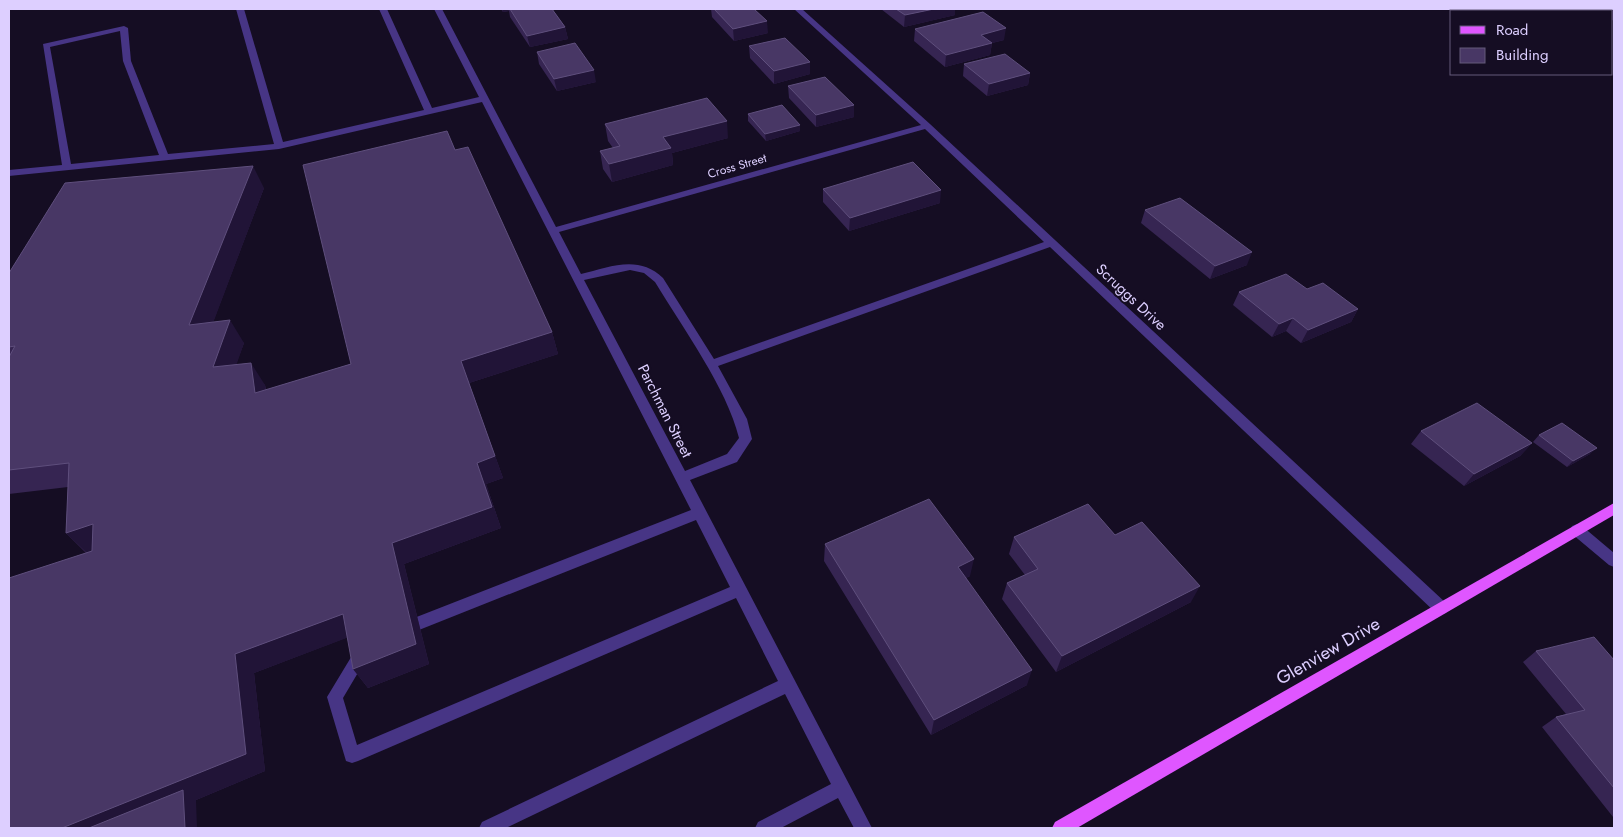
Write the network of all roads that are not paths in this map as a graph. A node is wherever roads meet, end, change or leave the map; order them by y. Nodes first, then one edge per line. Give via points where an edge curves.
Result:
1 (240, 9) edge
2 (383, 9) edge
3 (438, 9) edge
4 (798, 9) edge
5 (484, 99) junction
6 (429, 111) junction
7 (927, 126) junction
8 (279, 146) junction
9 (164, 157) junction
10 (67, 166) junction
11 (9, 173) edge
12 (553, 231) junction
13 (1052, 244) junction
14 (578, 278) junction
15 (711, 364) junction
16 (681, 478) junction
17 (1614, 508) edge
18 (699, 513) junction
19 (1577, 530) junction
20 (1614, 562) edge
21 (740, 590) junction
22 (1441, 608) junction
23 (419, 624) dead end
24 (361, 654) edge
25 (789, 684) junction
26 (842, 788) junction
27 (488, 828) edge
28 (764, 828) edge
29 (863, 828) edge
30 (1061, 828) edge

1 - 8 street
2 - 6 street
3 - 5 street, Parchman Street
4 - 7 street, Scruggs Drive
5 - 6 street
5 - 12 street, Parchman Street
6 - 8 street
7 - 12 street, Cross Street
7 - 13 street, Scruggs Drive
8 - 9 street
9 - 10 street
9 - 10 street via 127,61 124,28 46,46
10 - 11 street
12 - 14 street, Parchman Street
13 - 15 street
13 - 22 street, Scruggs Drive
14 - 15 street via 618,269 637,267 648,270 659,280
14 - 16 street, Parchman Street
15 - 16 street via 741,419 746,439 732,458
16 - 18 street, Parchman Street
17 - 19 main road, Glenview Drive
18 - 21 street, Parchman Street
18 - 23 street
19 - 20 street
19 - 22 main road, Glenview Drive
21 - 24 street via 352,755 335,697
21 - 25 street, Parchman Street
22 - 30 main road, Glenview Drive
25 - 26 street, Parchman Street
25 - 27 street
26 - 28 street
26 - 29 street, Parchman Street

